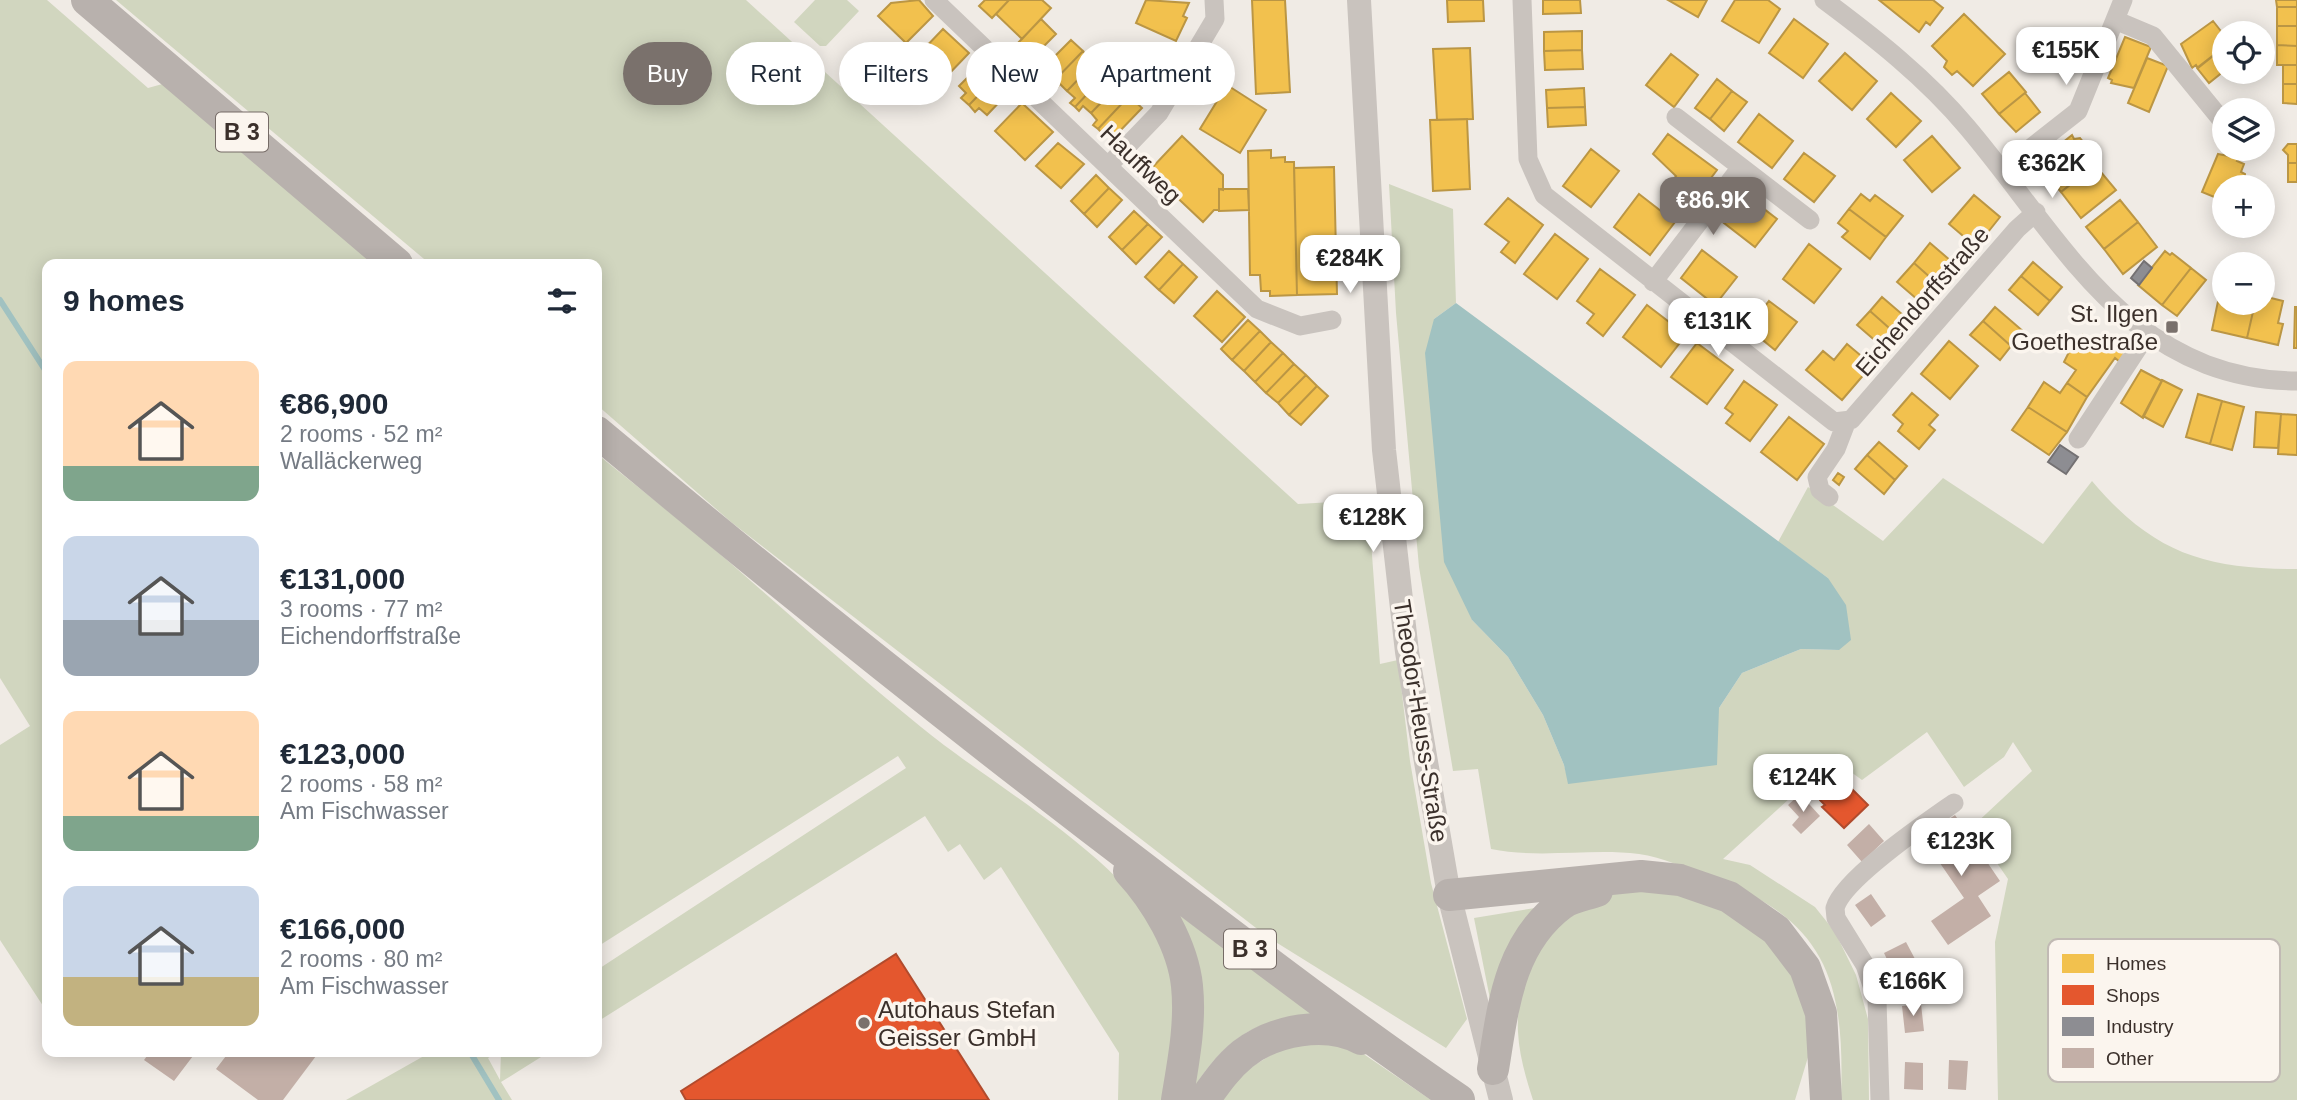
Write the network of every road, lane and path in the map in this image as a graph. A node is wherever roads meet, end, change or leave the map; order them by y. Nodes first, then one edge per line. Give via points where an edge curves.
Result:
1 (87, 0) edge
2 (934, 0) edge
3 (1214, 0) edge
4 (1359, 0) edge
5 (1522, 0) edge
6 (1824, 0) edge
7 (2123, 0) edge
8 (2115, 20) junction
9 (2212, 108) edge
10 (1676, 117) dead end
11 (1108, 166) junction
12 (1741, 167) junction
13 (2003, 170) junction
14 (2036, 212) junction
15 (1810, 220) dead end
16 (391, 259) edge
17 (1653, 282) junction
18 (1332, 320) dead end
19 (2147, 334) junction
20 (2297, 381) edge
21 (1846, 423) junction
22 (602, 436) edge
23 (2078, 439) dead end
24 (1829, 497) dead end
25 (1954, 803) dead end
26 (1085, 824) junction
27 (1642, 876) junction
28 (1449, 895) junction
29 (1823, 1063) junction
30 (1493, 1069) junction
31 (1417, 1071) junction
32 (1177, 1100) edge
33 (1204, 1100) edge
34 (1459, 1100) edge
35 (1501, 1100) edge
36 (1811, 1100) edge
37 (1826, 1100) edge
38 (1880, 1100) edge

1 - 16 main road, B 3
2 - 11 street, Hauffweg
3 - 11 street via 1215,19 1159,113
4 - 28 street, Theodor-Heuss-Straße via 1384,450 1407,652
5 - 17 street via 1528,159 1537,184 1553,205
6 - 13 street via 1932,90
7 - 8 street
8 - 9 street via 2153,36
8 - 13 street via 2078,111
10 - 12 street
11 - 18 street, Hauffweg via 1257,309 1300,326
12 - 15 street
12 - 17 street
13 - 14 street
14 - 19 street via 2094,286
14 - 21 street, Eichendorffstraße
17 - 21 street via 1832,420
19 - 20 street via 2218,369 2257,379
19 - 23 street
21 - 24 street, Eichendorffstraße via 1836,449 1818,474 1818,487
22 - 26 main road, B 3
25 - 38 street via 1890,850 1844,893 1835,908 1836,918 1870,975 1877,1000
26 - 31 main road, B 3
26 - 32 main road via 1143,886 1172,935 1187,985 1186,1040
27 - 28 main road
27 - 29 main road via 1705,887 1748,907 1776,930 1805,968 1815,991 1821,1013
27 - 30 main road via 1563,903 1525,945 1504,1001
28 - 30 street, Theodor-Heuss-Straße
29 - 36 main road
29 - 37 main road
30 - 35 street, Theodor-Heuss-Straße
31 - 33 main road via 1346,1031 1314,1028 1245,1052
31 - 34 main road, B 3

